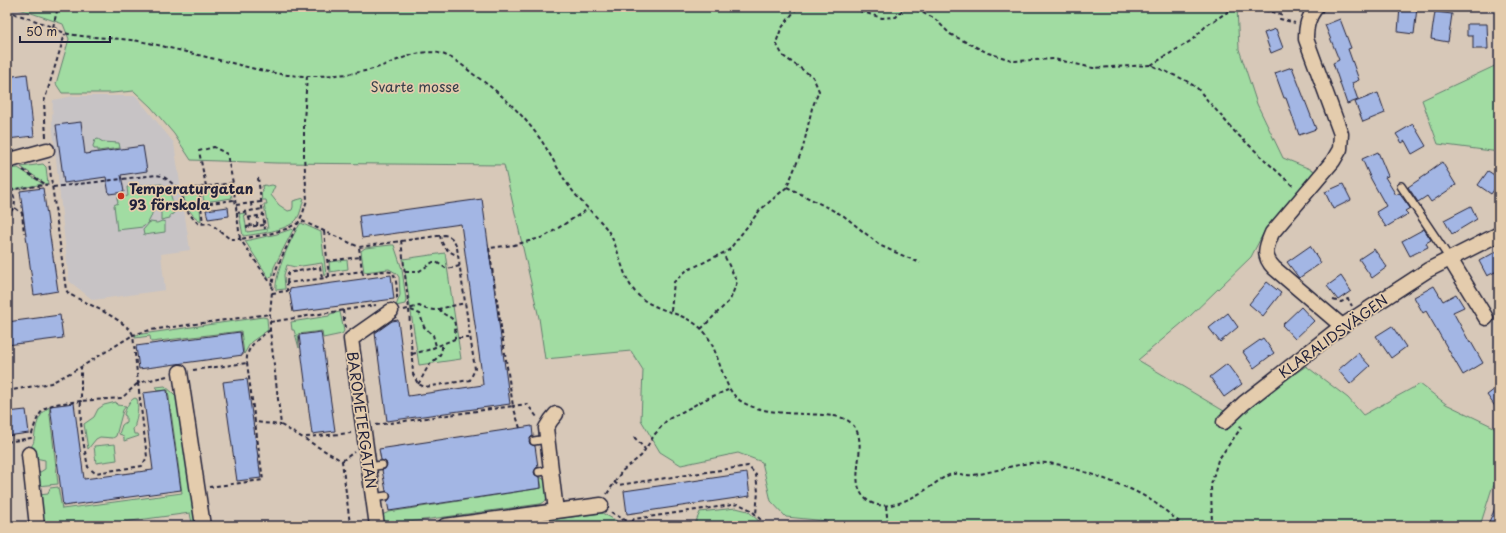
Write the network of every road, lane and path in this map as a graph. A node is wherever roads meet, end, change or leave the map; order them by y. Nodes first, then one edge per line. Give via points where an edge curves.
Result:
1 (58, 7) edge
2 (805, 7) edge
3 (847, 7) edge
4 (904, 7) edge
5 (910, 7) edge
6 (1243, 7) edge
7 (1316, 7) edge
8 (796, 8) edge
9 (7, 12) edge
10 (1306, 26) junction
11 (53, 28) junction
12 (65, 34) junction
13 (1151, 65) junction
14 (307, 76) junction
15 (47, 150) junction
16 (11, 160) edge
17 (258, 178) dead end
18 (233, 183) junction
19 (52, 184) junction
20 (46, 185) junction
21 (206, 186) junction
22 (1401, 186) dead end
23 (52, 187) junction
24 (199, 187) junction
25 (787, 187) junction
26 (180, 190) junction
27 (7, 191) edge
28 (10, 191) junction
29 (1304, 196) junction
30 (235, 200) junction
31 (261, 202) junction
32 (251, 203) junction
33 (202, 204) junction
34 (236, 205) junction
35 (15, 208) junction
36 (263, 209) junction
37 (588, 210) junction
38 (252, 211) junction
39 (246, 212) junction
40 (236, 213) junction
41 (263, 215) junction
42 (7, 216) edge
43 (258, 216) junction
44 (249, 217) junction
45 (298, 222) junction
46 (203, 224) junction
47 (265, 225) junction
48 (251, 226) junction
49 (257, 226) junction
50 (246, 227) dead end
51 (265, 229) dead end
52 (324, 231) junction
53 (24, 233) dead end
54 (1499, 234) edge
55 (440, 235) junction
56 (240, 239) junction
57 (401, 240) junction
58 (359, 247) junction
59 (723, 252) junction
60 (458, 255) junction
61 (360, 257) junction
62 (1450, 259) junction
63 (327, 261) junction
64 (920, 263) dead end
65 (460, 266) junction
66 (362, 271) junction
67 (405, 272) junction
68 (329, 276) junction
69 (322, 278) junction
70 (287, 283) junction
71 (273, 286) junction
72 (272, 293) junction
73 (1328, 298) dead end
74 (393, 306) joint
75 (439, 308) dead end
76 (410, 309) junction
77 (671, 312) junction
78 (270, 314) junction
79 (1358, 315) junction
80 (1486, 318) dead end
81 (1342, 326) junction
82 (701, 329) junction
83 (270, 330) junction
84 (133, 335) junction
85 (455, 338) junction
86 (470, 338) junction
87 (442, 344) junction
88 (436, 346) junction
89 (412, 354) junction
90 (81, 367) junction
91 (180, 372) dead end
92 (418, 384) junction
93 (728, 390) junction
94 (7, 391) edge
95 (81, 401) junction
96 (513, 406) junction
97 (1235, 411) junction
98 (556, 414) dead end
99 (255, 422) junction
100 (1224, 422) dead end
101 (281, 425) junction
102 (520, 428) dead end
103 (360, 430) junction
104 (542, 436) junction
105 (634, 437) dead end
106 (305, 438) junction
107 (7, 442) edge
108 (645, 449) junction
109 (354, 452) dead end
110 (29, 454) dead end
111 (342, 461) junction
112 (614, 482) junction
113 (198, 489) junction
114 (601, 505) junction
115 (886, 506) junction
116 (556, 511) junction
117 (756, 514) junction
118 (623, 519) junction
119 (632, 522) junction
120 (350, 524) dead end
121 (37, 526) edge
122 (203, 526) edge
123 (377, 526) edge
124 (445, 526) edge
125 (618, 526) edge
126 (640, 526) edge
127 (767, 526) edge
128 (888, 526) edge
129 (1184, 526) edge
130 (1212, 526) edge

1 - 11 path
2 - 8 path
3 - 4 path via 882,18 896,17
5 - 13 path via 934,18 950,34 988,53 1015,61 1054,59 1093,68
6 - 10 path via 1281,14 1280,19
6 - 13 path via 1229,11 1207,25 1192,40
7 - 10 street
8 - 25 path via 781,29 776,42 783,56 813,78 819,90 803,148
9 - 11 path
10 - 29 street via 1306,39 1341,134 1340,148 1333,161
11 - 12 path
12 - 14 path via 142,42 270,73
12 - 15 path via 44,102
13 - 29 path via 1197,88 1235,132
14 - 37 path via 369,71 417,53 440,53 448,56 517,109
14 - 45 path via 304,121 307,200
15 - 16 street
15 - 19 path
16 - 20 path
17 - 31 path
18 - 21 path
18 - 21 path via 227,154 214,147 199,151
18 - 30 path
19 - 20 path
19 - 23 path
20 - 28 path
21 - 24 path
22 - 62 lane
23 - 26 path via 162,176
23 - 84 path via 66,290 118,320 129,328
24 - 26 path
24 - 33 path
25 - 59 path via 760,210 729,250
25 - 64 path via 844,216 881,246
26 - 46 path via 186,209 199,224
27 - 28 path
28 - 35 path via 14,196
29 - 81 street via 1272,233 1266,247 1266,255 1274,268
30 - 33 path
30 - 34 path
31 - 32 path
31 - 36 path
32 - 34 path
32 - 38 path
33 - 46 path
34 - 40 path
35 - 42 path
35 - 53 path via 22,213
36 - 38 path
36 - 41 path
37 - 77 path via 608,230 634,291 650,304
37 - 96 path via 544,237 489,248
38 - 39 path
39 - 40 path
39 - 44 path via 247,218
40 - 56 path
41 - 43 path
41 - 47 path
43 - 44 path
43 - 49 path
44 - 48 path
45 - 52 path via 302,221
45 - 56 path via 269,234
45 - 71 path via 277,267
46 - 56 path via 210,223 230,239
47 - 49 path
47 - 51 path
48 - 49 path
48 - 50 path
52 - 58 path
52 - 63 path
54 - 62 street, KLARALIDSVÄGEN
55 - 57 path
55 - 60 path via 445,247
55 - 60 path via 453,239
56 - 71 path
57 - 58 path
57 - 67 path
58 - 61 path
59 - 77 path via 686,271 674,282
59 - 82 path via 737,282 730,300
60 - 65 path
61 - 63 path
61 - 66 path
62 - 79 street, KLARALIDSVÄGEN via 1428,270
62 - 80 street
63 - 68 path
65 - 67 path via 447,270 433,262 418,272
65 - 86 path
66 - 68 path
66 - 74 path via 363,274 392,272 397,292
67 - 76 path
68 - 69 path
69 - 70 path
69 - 70 path via 320,267 288,273
70 - 72 path via 287,291
71 - 72 path
72 - 78 path
73 - 79 path via 1337,302 1348,300
74 - 103 street, BAROMETERGATAN via 351,339
75 - 85 path via 453,321
76 - 88 path via 420,314 424,327 433,335
76 - 89 path
77 - 82 path via 693,322
78 - 83 path
78 - 84 path via 150,330
79 - 81 street, KLARALIDSVÄGEN
81 - 97 street, KLARALIDSVÄGEN
82 - 93 path via 713,345
83 - 99 path via 252,344 247,358
83 - 101 path
84 - 90 path
85 - 86 path
85 - 87 path
86 - 92 path via 475,369 470,380 425,387
87 - 88 path
87 - 92 path via 440,356 428,367
88 - 89 path
89 - 92 path via 413,374
90 - 94 path via 51,383
90 - 95 path
91 - 113 street
93 - 108 path via 667,420
93 - 115 path via 751,407 831,416 852,423 860,446 857,477 859,490 870,502
95 - 95 path via 122,398 138,384 148,457 142,466 95,473 88,467
95 - 107 path via 46,407 37,418 31,438
96 - 102 path
96 - 103 path
96 - 104 path via 527,404
97 - 100 street, KLARALIDSVÄGEN
97 - 130 path via 1241,428 1218,460 1211,485
98 - 104 street
99 - 101 path
99 - 113 path via 263,480
101 - 106 path
103 - 106 path
103 - 123 street, BAROMETERGATAN via 375,466 380,497
104 - 116 street via 545,471
105 - 108 path
106 - 111 path
108 - 112 path
109 - 111 path
110 - 121 street
111 - 120 path
112 - 114 path
112 - 117 path via 618,485 748,466 756,475
113 - 122 street
114 - 116 street
114 - 118 path
115 - 128 path
115 - 129 path via 910,498 942,478 954,474 974,475 1030,463 1053,463 1065,465 1146,496
116 - 124 street
117 - 119 path via 740,504 634,519
117 - 127 path
118 - 119 path
118 - 125 path
119 - 126 path

